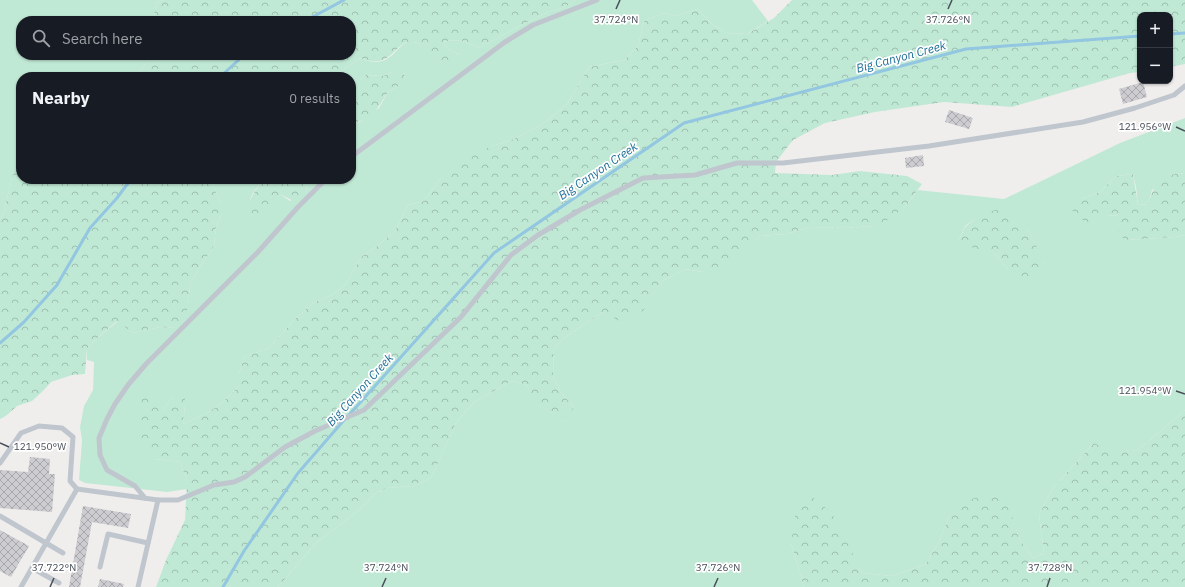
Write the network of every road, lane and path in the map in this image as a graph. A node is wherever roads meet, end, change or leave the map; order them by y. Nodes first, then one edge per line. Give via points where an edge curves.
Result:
1 (597, 0) edge
2 (1185, 86) edge
3 (356, 153) edge
4 (321, 184) edge
5 (0, 463) edge
6 (77, 489) junction
7 (144, 498) junction
8 (158, 500) junction
9 (0, 516) edge
10 (148, 542) junction
11 (46, 543) junction
12 (64, 554) dead end
13 (100, 567) dead end
14 (32, 568) junction
15 (59, 583) dead end
16 (20, 587) edge
17 (138, 587) edge

1 - 3 lane via 533,25 505,42
2 - 8 lane via 1174,95 1083,122 929,146 783,163 737,163 695,175 643,178 580,210 538,235 511,255 461,317 364,410 285,447 234,482 214,485 178,500
4 - 7 lane via 258,252 146,364 115,404 99,438 100,454 107,470 135,486
5 - 6 lane via 21,433 39,426 62,428 73,437 70,481
6 - 7 lane
6 - 11 lane
7 - 8 lane
8 - 10 lane
9 - 11 lane
10 - 13 lane via 108,534
10 - 17 lane
11 - 12 lane
11 - 14 lane
14 - 15 lane
14 - 16 lane

